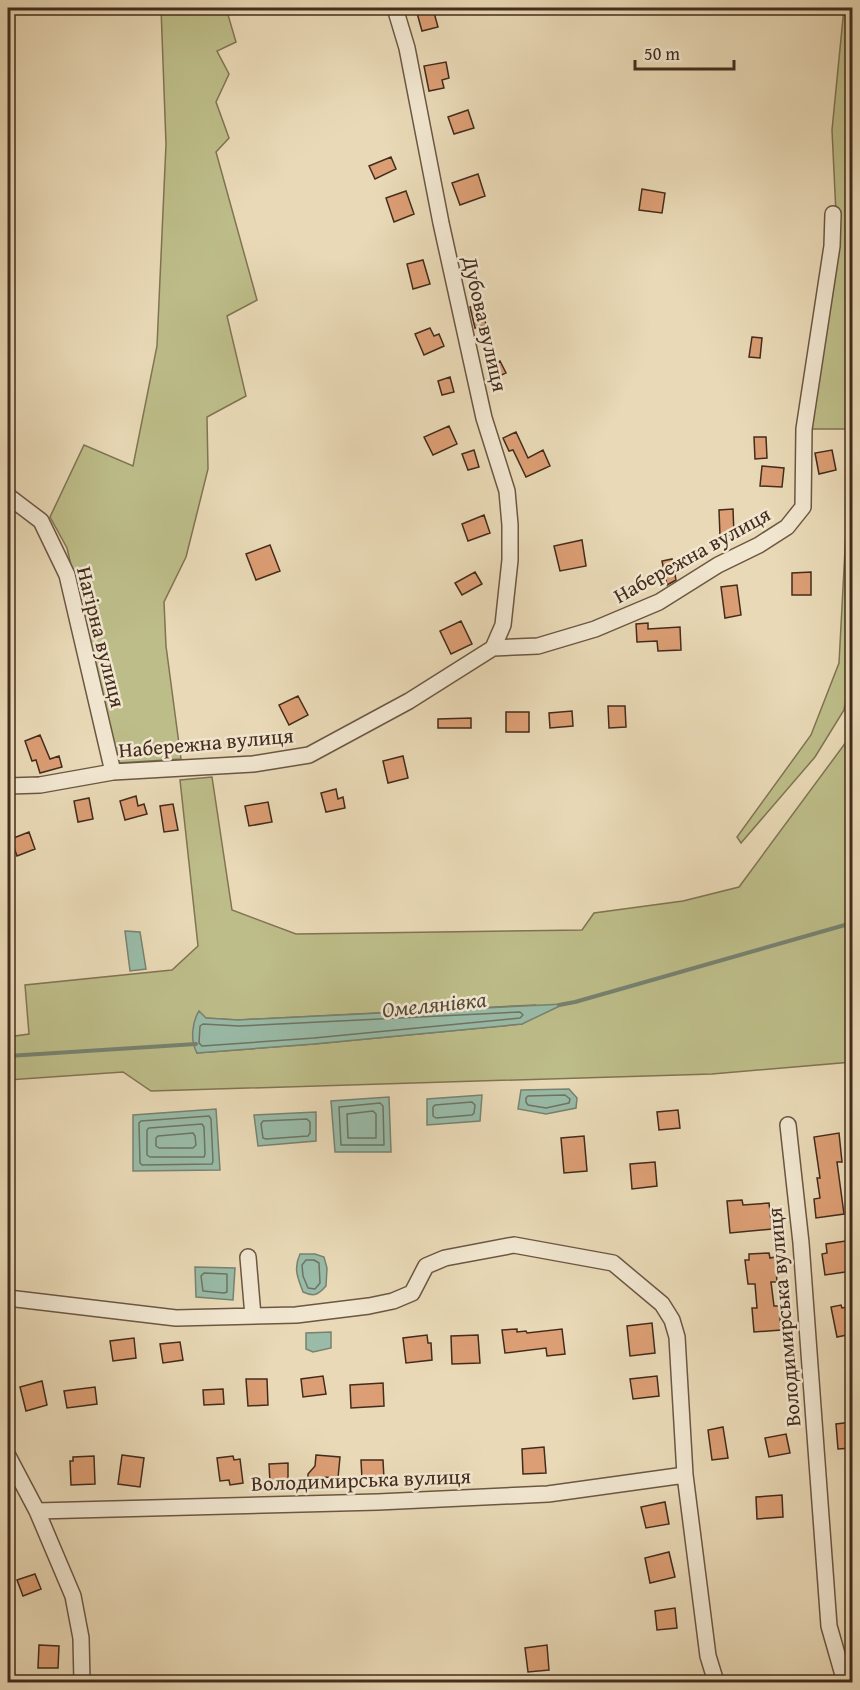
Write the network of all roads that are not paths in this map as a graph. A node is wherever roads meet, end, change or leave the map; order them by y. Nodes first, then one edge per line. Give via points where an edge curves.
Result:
1 (395, 8) edge
2 (833, 214) dead end
3 (8, 496) edge
4 (493, 648) junction
5 (113, 772) junction
6 (8, 786) edge
7 (788, 1125) dead end
8 (248, 1257) dead end
9 (8, 1298) edge
10 (253, 1316) junction
11 (8, 1456) edge
12 (685, 1475) junction
13 (37, 1511) junction
14 (82, 1683) edge
15 (716, 1683) edge
16 (845, 1683) edge

1 - 4 street, Дубова вулиця via 407,48 484,418 507,491 510,560 504,624
2 - 4 street, Набережна вулиця via 832,246 804,429 803,507 787,527 659,602 595,629 538,646
3 - 5 street, Нагірна вулиця via 41,521 68,575
4 - 5 street, Набережна вулиця via 409,701 309,755 253,764
5 - 6 street, Набережна вулиця via 40,785
7 - 16 street, Володимирська вулиця via 801,1243 829,1626
8 - 10 street
9 - 10 street via 176,1318
10 - 12 street via 296,1315 393,1301 411,1293 426,1266 445,1258 514,1245 613,1263 662,1304 678,1337
11 - 13 street
12 - 13 street, Володимирська вулиця via 548,1494
12 - 15 street via 708,1656
13 - 14 street via 73,1596 81,1638

